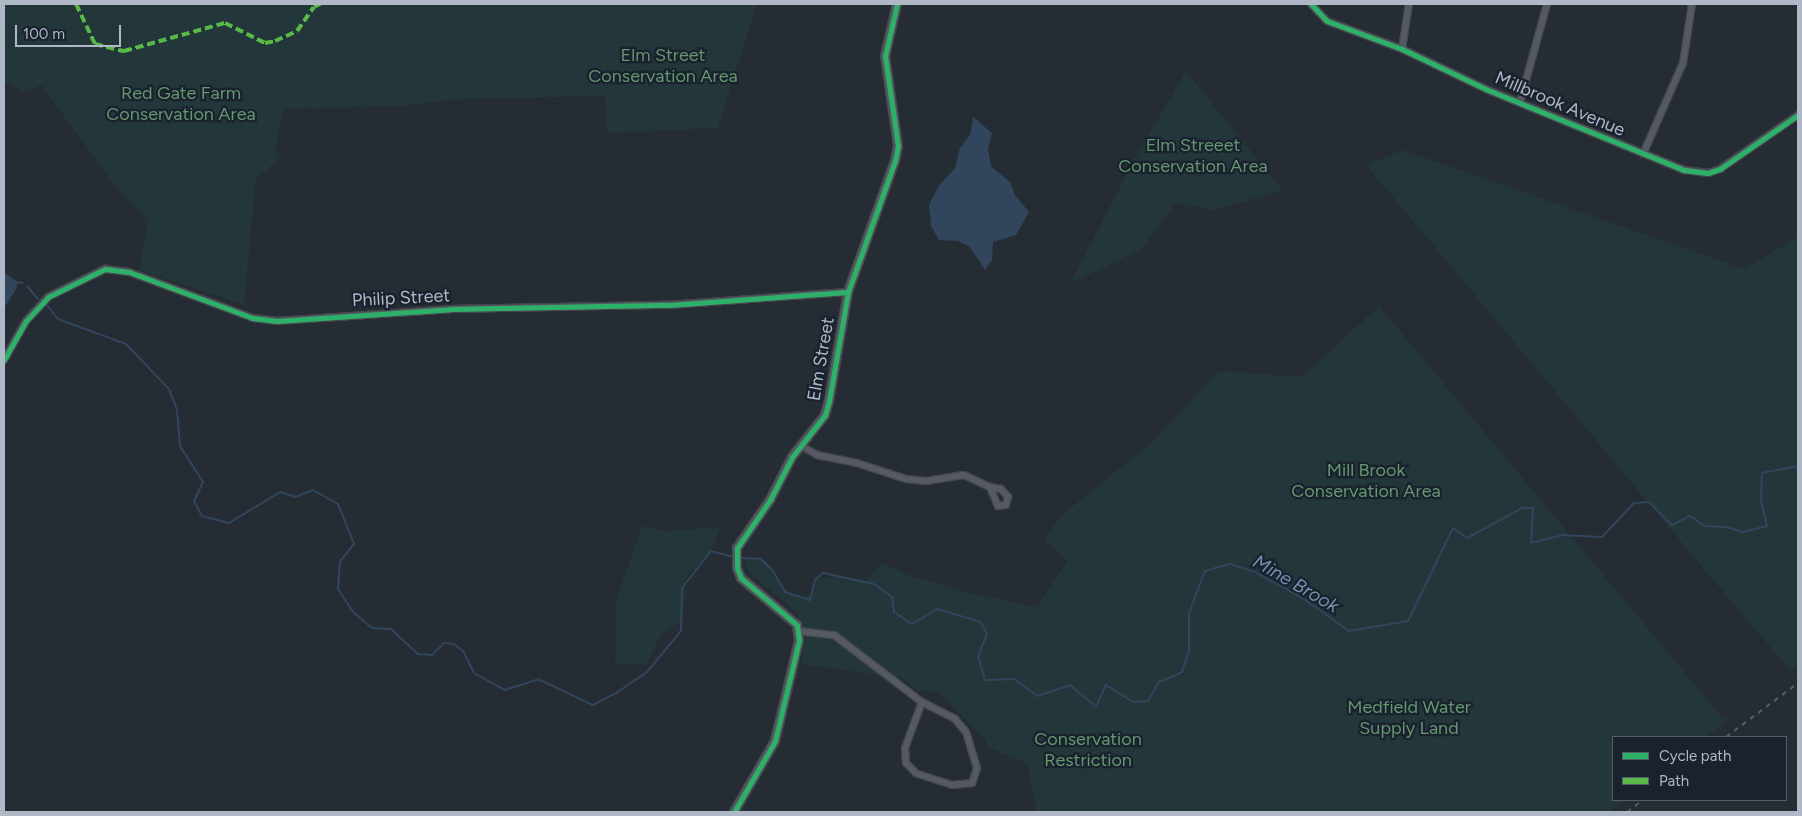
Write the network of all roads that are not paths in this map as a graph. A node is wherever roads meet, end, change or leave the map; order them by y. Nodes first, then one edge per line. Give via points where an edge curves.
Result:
1 (897, 4) edge
2 (1311, 4) edge
3 (1409, 4) edge
4 (1547, 4) edge
5 (1692, 4) edge
6 (1402, 49) junction
7 (1520, 102) junction
8 (1798, 116) edge
9 (1643, 154) junction
10 (848, 292) junction
11 (4, 360) edge
12 (800, 445) junction
13 (990, 487) dead end
14 (799, 631) junction
15 (922, 702) junction
16 (734, 812) edge

1 - 10 street, Elm Street via 885,56 898,146
2 - 6 street, Millbrook Avenue via 1327,21
3 - 6 street
4 - 7 street
5 - 9 street via 1683,63
6 - 7 street, Millbrook Avenue
7 - 9 street, Millbrook Avenue
8 - 9 street, Millbrook Avenue via 1733,162 1708,173 1684,170
10 - 11 street, Philip Street via 669,305 451,309 277,321 253,318 129,272 105,269 48,297 26,320
10 - 12 street, Elm Street via 825,415
12 - 13 street via 817,455 857,463 906,479 926,481 964,475
12 - 14 street, Elm Street via 770,500 743,537 736,558 736,568 746,583 791,620
14 - 15 street via 834,635
14 - 16 street via 775,740
15 - 15 street via 905,748 906,763 916,773 952,784 972,783 977,768 966,732 945,712

